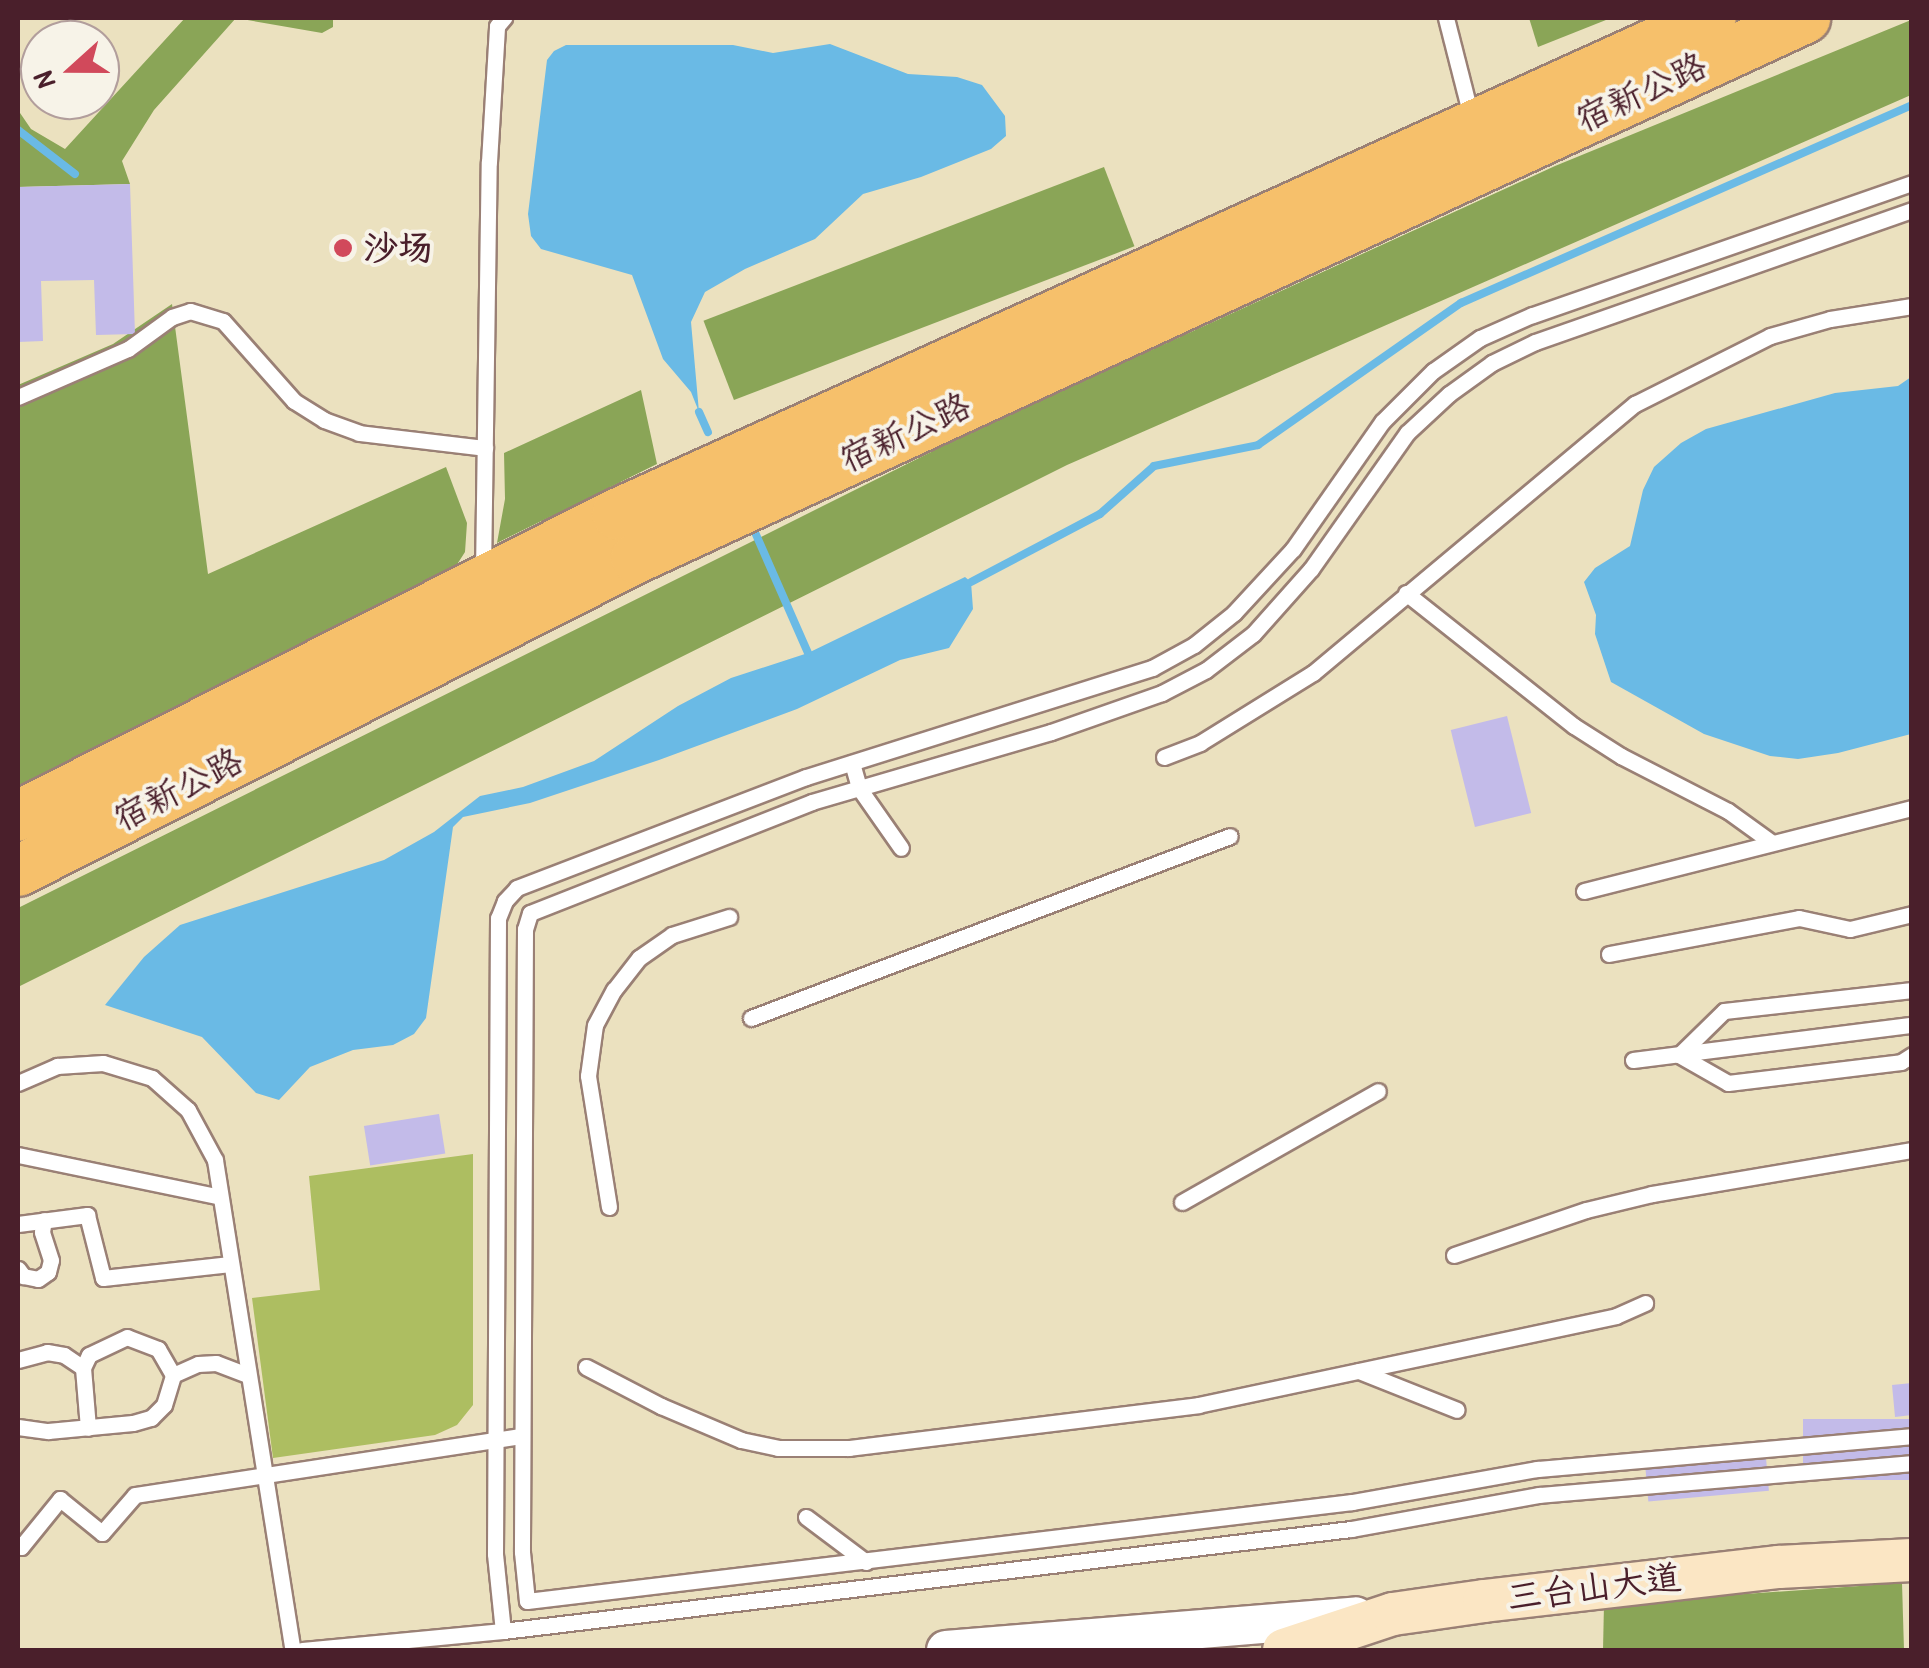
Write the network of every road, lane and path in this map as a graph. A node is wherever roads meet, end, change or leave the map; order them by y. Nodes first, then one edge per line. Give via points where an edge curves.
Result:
1 (504, 18) edge
2 (1446, 18) edge
3 (1711, 18) edge
4 (1804, 18) edge
5 (1473, 126) junction
6 (1912, 183) edge
7 (1912, 210) edge
8 (1912, 306) edge
9 (18, 397) edge
10 (485, 448) junction
11 (482, 582) junction
12 (1406, 593) junction
13 (1164, 757) dead end
14 (852, 763) junction
15 (859, 788) junction
16 (1912, 808) edge
17 (18, 816) edge
18 (1230, 836) dead end
19 (1771, 842) junction
20 (901, 848) dead end
21 (18, 870) edge
22 (1584, 891) dead end
23 (1912, 914) edge
24 (728, 917) dead end
25 (1608, 954) dead end
26 (1912, 990) edge
27 (751, 1018) dead end
28 (1912, 1025) edge
29 (1679, 1055) junction
30 (1912, 1055) edge
31 (1632, 1060) dead end
32 (18, 1083) edge
33 (1378, 1091) dead end
34 (1912, 1150) edge
35 (18, 1156) edge
36 (220, 1197) junction
37 (1182, 1202) dead end
38 (608, 1206) dead end
39 (44, 1220) junction
40 (18, 1224) edge
41 (1454, 1255) dead end
42 (230, 1264) junction
43 (19, 1278) edge
44 (1644, 1303) dead end
45 (18, 1360) edge
46 (586, 1367) dead end
47 (82, 1368) junction
48 (1359, 1371) junction
49 (247, 1374) junction
50 (173, 1375) junction
51 (1456, 1410) dead end
52 (18, 1427) edge
53 (88, 1428) junction
54 (522, 1436) junction
55 (1912, 1436) edge
56 (494, 1441) junction
57 (1912, 1463) edge
58 (262, 1478) junction
59 (806, 1518) dead end
60 (18, 1544) edge
61 (1912, 1560) edge
62 (866, 1562) junction
63 (1393, 1614) junction
64 (503, 1631) junction
65 (994, 1648) edge
66 (293, 1650) edge
67 (302, 1650) edge
68 (946, 1650) edge
69 (1284, 1650) edge

1 - 10 lane via 497,26 489,162
2 - 5 lane
3 - 5 highway, 宿新公路
4 - 21 highway, 宿新公路 via 636,558
5 - 11 highway, 宿新公路 via 635,506
6 - 14 lane via 1532,314 1480,338 1382,422 1293,549 1194,645 1152,668
7 - 15 lane via 1492,363 1408,433 1311,569 1253,634 1206,670 1162,693 1051,732
8 - 12 lane via 1770,336 1635,404
9 - 10 lane via 128,349 190,311 223,321 294,402 324,420 359,434
10 - 11 lane
11 - 17 highway, 宿新公路
12 - 13 lane via 1313,672 1200,743
12 - 19 lane via 1574,726
14 - 15 lane
14 - 56 lane via 536,878 504,901 498,918
15 - 20 lane
15 - 54 lane via 530,913
16 - 19 lane
18 - 27 lane
19 - 22 lane
23 - 25 lane via 1850,928 1798,918
24 - 38 lane via 672,935 639,958 595,1025 588,1076
26 - 29 lane via 1724,1011
28 - 29 lane
29 - 30 lane via 1728,1083 1901,1062
29 - 31 lane
32 - 36 lane via 56,1066 103,1063 152,1078 188,1110 214,1160
33 - 37 lane
34 - 41 lane via 1652,1194
35 - 36 lane
36 - 42 lane
39 - 40 lane
39 - 42 lane via 87,1215 103,1278
39 - 43 lane via 48,1272
42 - 49 lane
44 - 48 lane via 1616,1316
45 - 47 lane via 47,1352
46 - 48 lane via 741,1440 778,1448 848,1448 1103,1418
47 - 50 lane via 89,1354 127,1337 158,1348
47 - 53 lane
48 - 51 lane
49 - 50 lane via 216,1363
49 - 58 lane
50 - 53 lane via 164,1405 151,1418
52 - 53 lane
54 - 56 lane
54 - 62 lane via 527,1601
55 - 62 lane via 1536,1469 1352,1502
56 - 58 lane
56 - 64 lane
57 - 64 lane via 1539,1495 1352,1529
58 - 60 lane via 135,1495 102,1533 60,1499
58 - 66 lane
59 - 62 lane
61 - 63 main road, 三台山大道 via 1613,1584
63 - 65 street
63 - 69 main road, 三台山大道
64 - 67 lane
65 - 68 street

